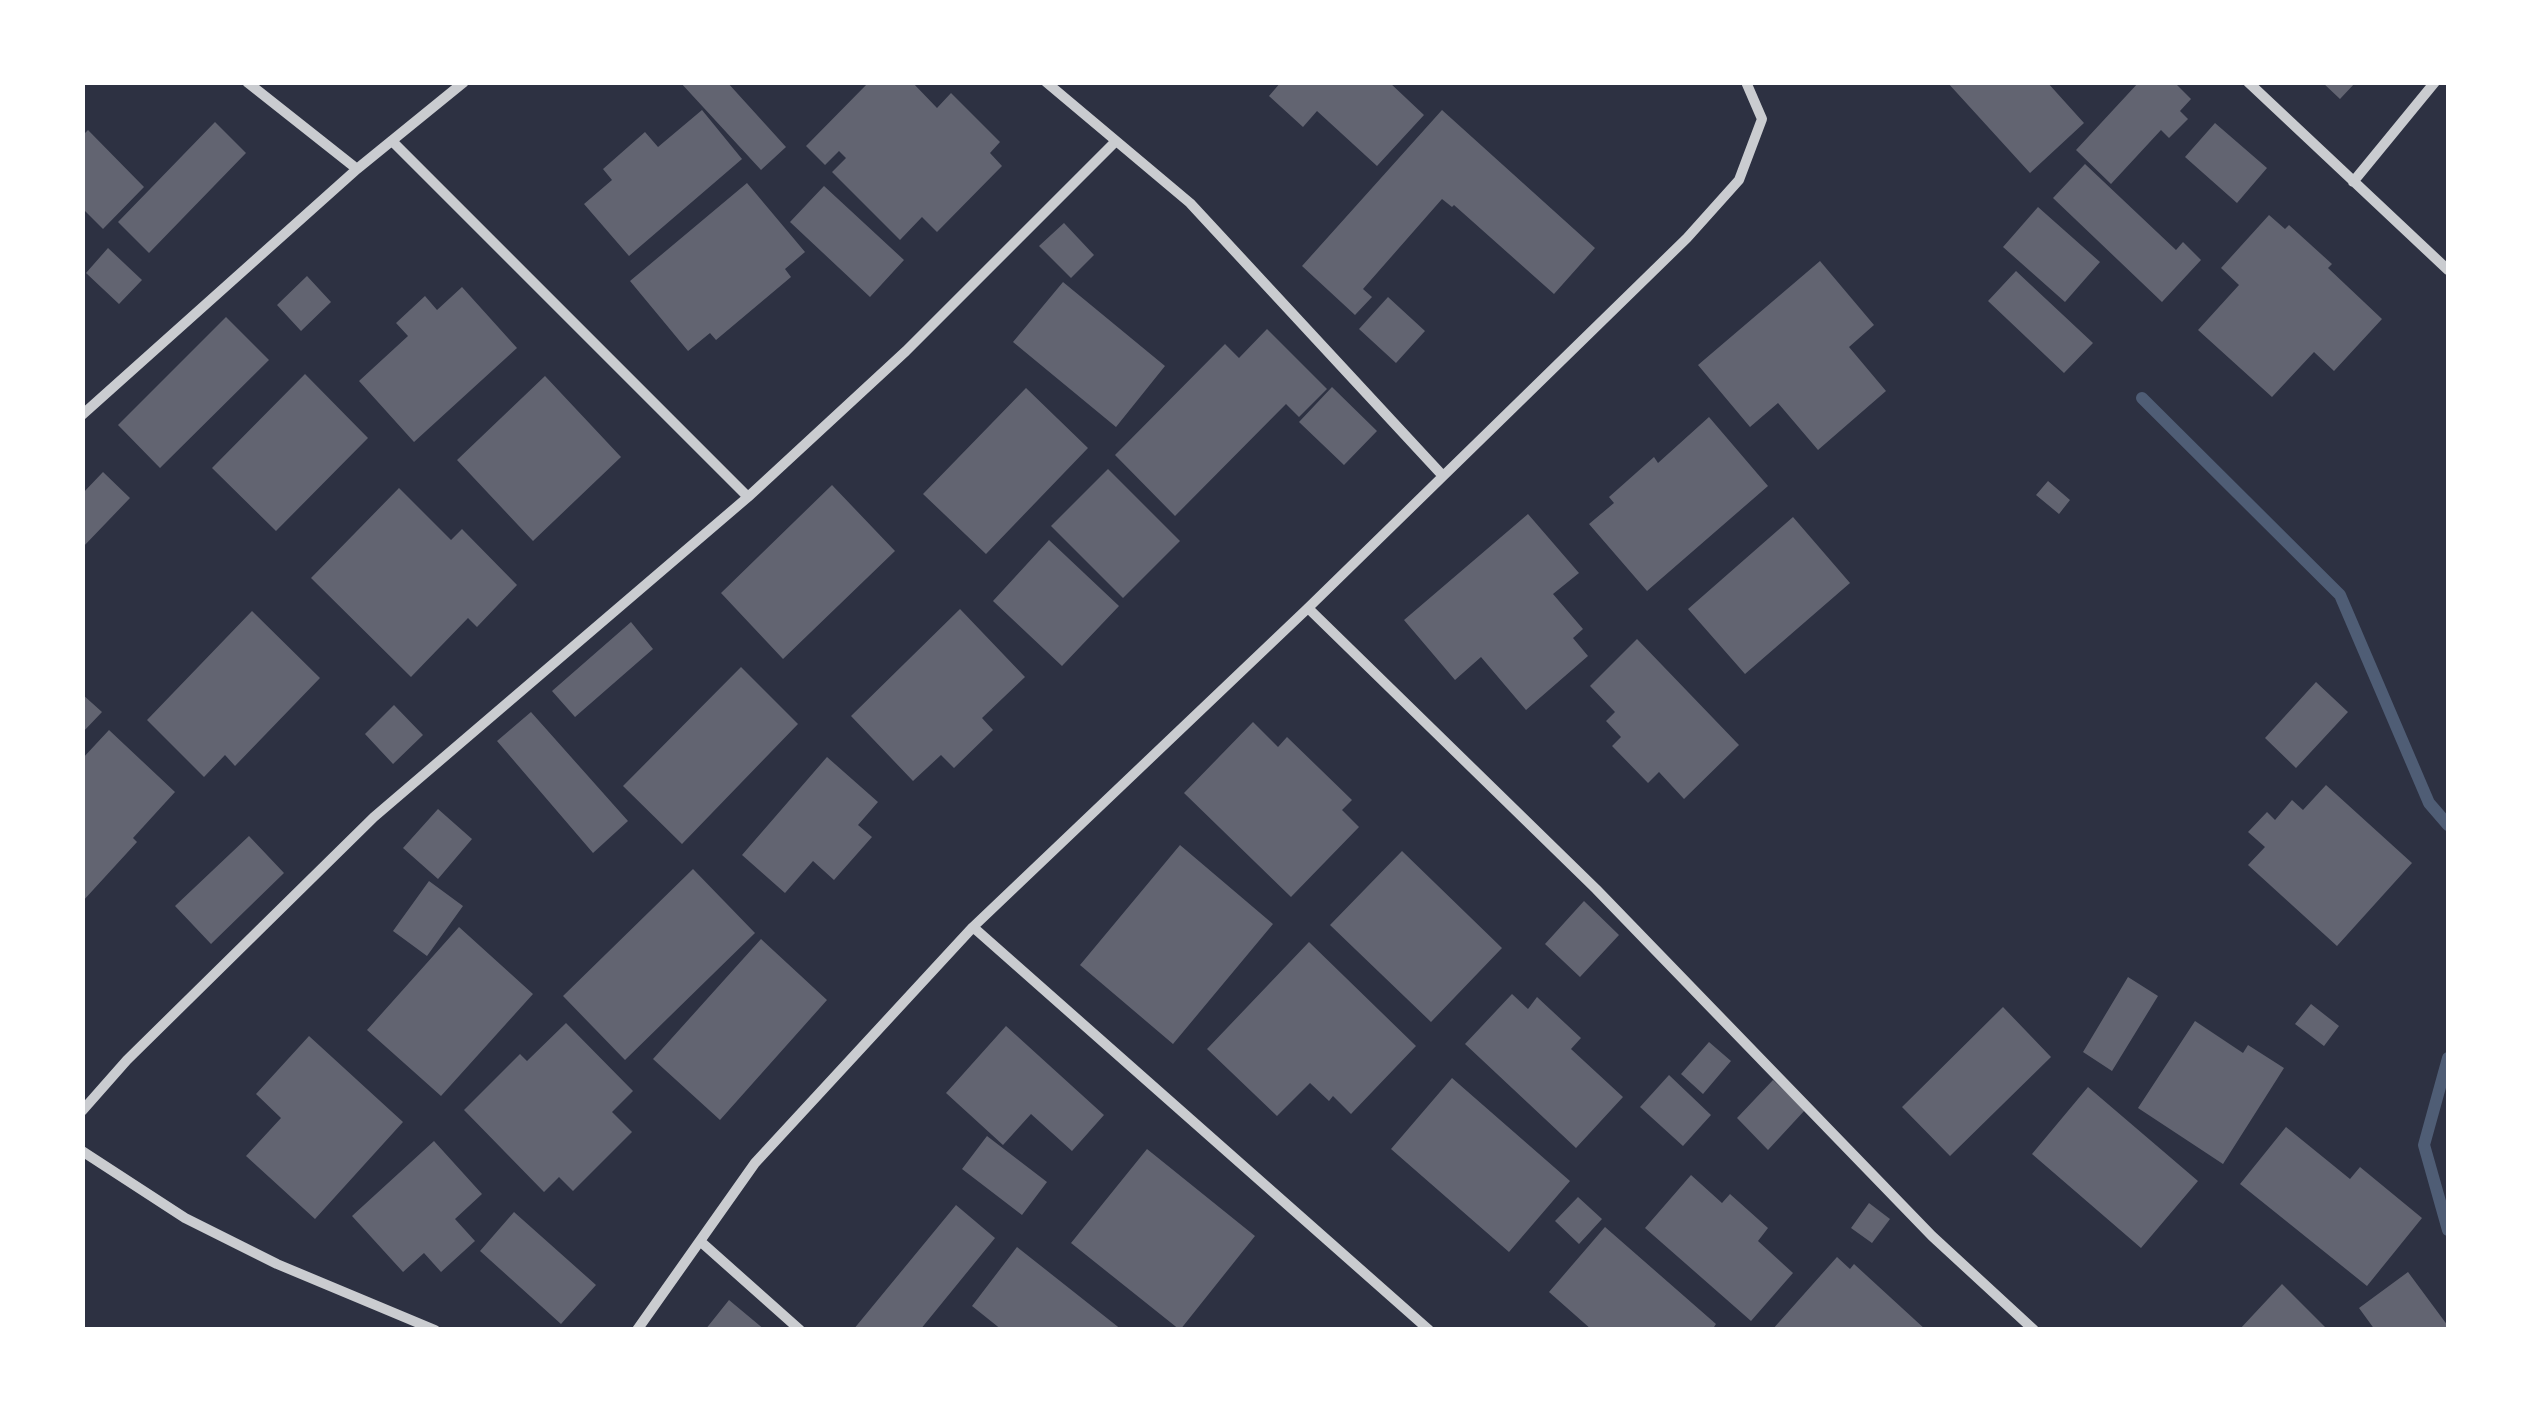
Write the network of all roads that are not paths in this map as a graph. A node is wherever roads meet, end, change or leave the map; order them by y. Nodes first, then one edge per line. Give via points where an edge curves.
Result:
1 (247, 82) edge
2 (464, 82) edge
3 (1046, 82) edge
4 (1746, 82) edge
5 (2248, 82) edge
6 (2435, 82) edge
7 (392, 141) junction
8 (1115, 142) junction
9 (358, 169) junction
10 (2353, 182) junction
11 (2448, 270) edge
12 (82, 415) edge
13 (1444, 476) junction
14 (748, 497) junction
15 (1308, 608) junction
16 (973, 927) junction
17 (82, 1111) edge
18 (82, 1151) edge
19 (700, 1240) junction
20 (435, 1330) edge
21 (637, 1330) edge
22 (800, 1330) edge
23 (1429, 1330) edge
24 (2034, 1330) edge

1 - 9 street
2 - 7 street
3 - 8 street
4 - 13 street via 1762,119 1739,180
5 - 10 street
6 - 10 street
7 - 9 street
7 - 14 street
8 - 13 street via 1190,202
8 - 14 street
9 - 12 street
10 - 11 street
13 - 15 street
14 - 17 street via 374,817
15 - 16 street
15 - 24 street via 1596,889 1932,1236
16 - 19 street via 756,1162
16 - 23 street
18 - 20 street via 185,1218
19 - 21 street
19 - 22 street

